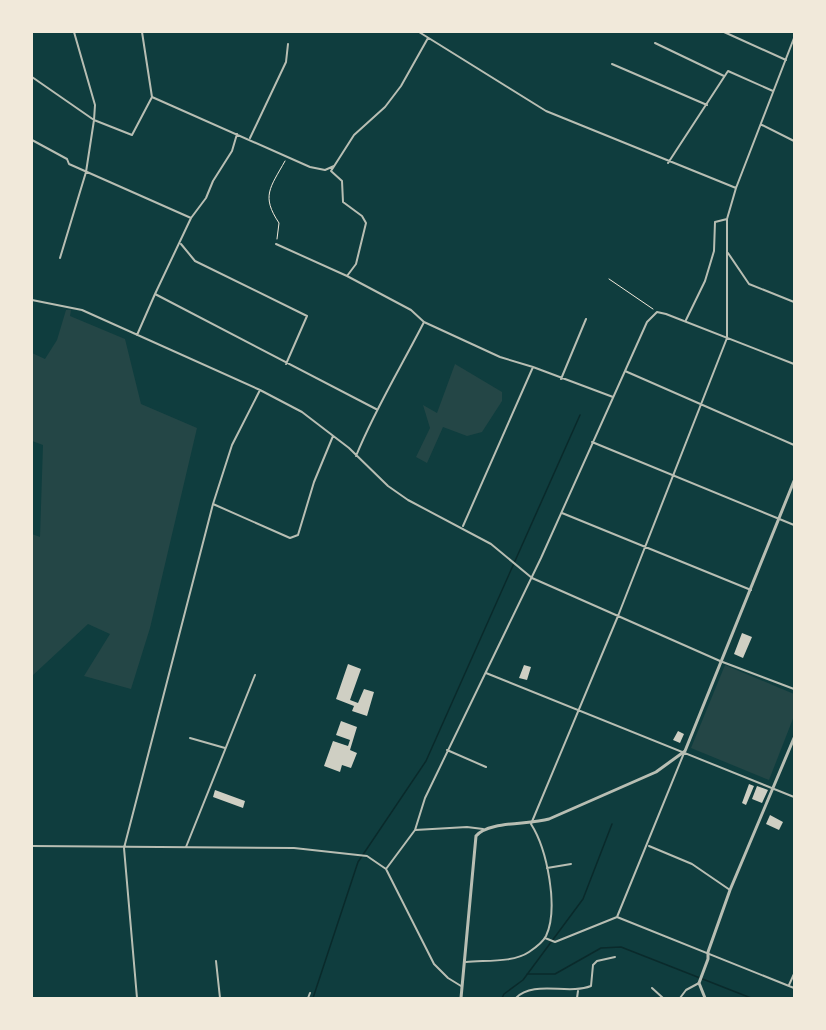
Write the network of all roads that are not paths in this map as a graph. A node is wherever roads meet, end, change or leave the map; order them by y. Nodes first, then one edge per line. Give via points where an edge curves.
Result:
1 (74, 32) edge
2 (142, 32) edge
3 (418, 32) edge
4 (724, 32) edge
5 (428, 37) junction
6 (795, 38) edge
7 (655, 43) dead end
8 (288, 44) dead end
9 (786, 60) junction
10 (612, 64) dead end
11 (724, 76) junction
12 (32, 77) edge
13 (774, 92) junction
14 (152, 97) junction
15 (707, 105) junction
16 (94, 120) junction
17 (761, 125) junction
18 (237, 134) junction
19 (250, 139) junction
20 (32, 140) edge
21 (795, 141) edge
22 (668, 163) junction
23 (335, 166) junction
24 (86, 172) junction
25 (736, 188) junction
26 (191, 218) junction
27 (727, 219) junction
28 (181, 243) junction
29 (276, 244) road end
30 (727, 252) junction
31 (60, 258) dead end
32 (347, 276) junction
33 (155, 294) junction
34 (32, 300) edge
35 (795, 302) edge
36 (586, 319) dead end
37 (686, 320) junction
38 (424, 322) junction
39 (137, 335) junction
40 (727, 338) junction
41 (286, 364) junction
42 (795, 364) edge
43 (533, 367) junction
44 (625, 371) junction
45 (561, 379) junction
46 (260, 390) junction
47 (612, 398) junction
48 (700, 404) junction
49 (376, 409) junction
50 (333, 436) junction
51 (592, 442) junction
52 (795, 445) edge
53 (356, 456) junction
54 (673, 476) junction
55 (795, 480) edge
56 (213, 504) junction
57 (561, 513) junction
58 (779, 519) junction
59 (795, 525) edge
60 (462, 527) junction
61 (644, 546) junction
62 (532, 578) junction
63 (751, 590) junction
64 (618, 616) junction
65 (720, 661) junction
66 (486, 673) junction
67 (255, 675) dead end
68 (795, 689) edge
69 (579, 710) junction
70 (190, 738) dead end
71 (795, 738) edge
72 (226, 748) junction
73 (447, 750) junction
74 (685, 751) junction
75 (486, 767) dead end
76 (774, 788) junction
77 (795, 797) edge
78 (531, 824) junction
79 (483, 829) junction
80 (415, 830) junction
81 (32, 846) edge
82 (648, 846) junction
83 (186, 847) junction
84 (124, 848) junction
85 (571, 864) dead end
86 (547, 868) junction
87 (386, 869) junction
88 (730, 890) junction
89 (617, 917) junction
90 (545, 938) junction
91 (708, 952) junction
92 (615, 957) dead end
93 (216, 960) dead end
94 (464, 963) junction
95 (795, 974) edge
96 (699, 983) junction
97 (789, 985) junction
98 (461, 986) junction
99 (652, 987) dead end
100 (795, 988) edge
101 (578, 991) junction
102 (310, 993) dead end
103 (137, 999) edge
104 (220, 999) edge
105 (308, 999) edge
106 (461, 999) edge
107 (516, 999) edge
108 (577, 999) edge
109 (663, 999) edge
110 (680, 999) edge
111 (705, 999) edge

1 - 16 street via 94,105
2 - 14 street
3 - 5 street
4 - 9 street
5 - 22 street via 546,111
5 - 23 street via 401,86 354,135
6 - 9 street
7 - 11 street
8 - 19 street via 286,62
9 - 13 street
10 - 15 street
11 - 13 street via 731,71
11 - 15 street
12 - 16 street
13 - 17 street
14 - 16 street via 132,135
14 - 18 street
15 - 22 street
16 - 24 street
17 - 21 street
17 - 25 street
18 - 19 street
18 - 26 street via 232,151
19 - 23 street via 317,168
20 - 24 street
22 - 25 street
23 - 32 street via 332,171 342,181 343,202 366,223 356,264
24 - 26 street
24 - 31 street
25 - 27 street
26 - 28 street
27 - 30 street
27 - 37 street via 715,222 714,251
28 - 33 street
28 - 41 street via 195,261 308,316
29 - 32 street
30 - 35 street via 749,284
30 - 40 street
32 - 38 street via 411,310
33 - 39 street
33 - 41 street
34 - 39 street via 82,310
36 - 45 street
37 - 40 street
37 - 44 street via 657,312 647,322
38 - 43 street via 500,357
38 - 49 street
39 - 46 street
40 - 42 street
40 - 48 street
41 - 49 street
43 - 45 street
43 - 60 street
44 - 47 street
44 - 48 street
45 - 47 street
46 - 50 street via 302,412
46 - 56 street via 232,445
47 - 51 street
48 - 52 street
48 - 54 street
49 - 53 street
50 - 53 street
50 - 56 street via 298,535 290,538
51 - 54 street
51 - 57 street
53 - 60 street via 408,500
54 - 58 street
54 - 61 street
55 - 58 street
56 - 84 street
57 - 61 street
57 - 62 street
58 - 59 street
58 - 63 street
60 - 62 street via 491,544
61 - 63 street
61 - 64 street
62 - 64 street
62 - 66 street
63 - 65 street
64 - 65 street
64 - 69 street
65 - 68 street
65 - 74 street
66 - 69 street
66 - 73 street
67 - 72 street
69 - 74 street
69 - 78 street
70 - 72 street
71 - 76 street
72 - 83 street
73 - 75 street
73 - 80 street
74 - 76 street
74 - 78 street via 656,772
74 - 82 street
76 - 77 street
76 - 88 street
78 - 79 street
78 - 86 street
79 - 80 street
79 - 94 street via 474,843
80 - 87 street
81 - 84 street
82 - 88 street via 692,864
82 - 89 street
83 - 84 street
83 - 87 street via 354,853 367,856
84 - 103 street
85 - 86 street
86 - 90 street via 552,915
87 - 98 street via 425,950 441,972
88 - 91 street
89 - 90 street via 555,942
89 - 91 street
90 - 94 street via 528,953
91 - 96 street
91 - 97 street
92 - 101 street via 595,962 592,984
93 - 104 street
94 - 98 street
95 - 97 street
96 - 110 street via 686,990
96 - 111 street
97 - 100 street
98 - 106 street
99 - 109 street
101 - 107 street via 531,988
101 - 108 street
102 - 105 street

